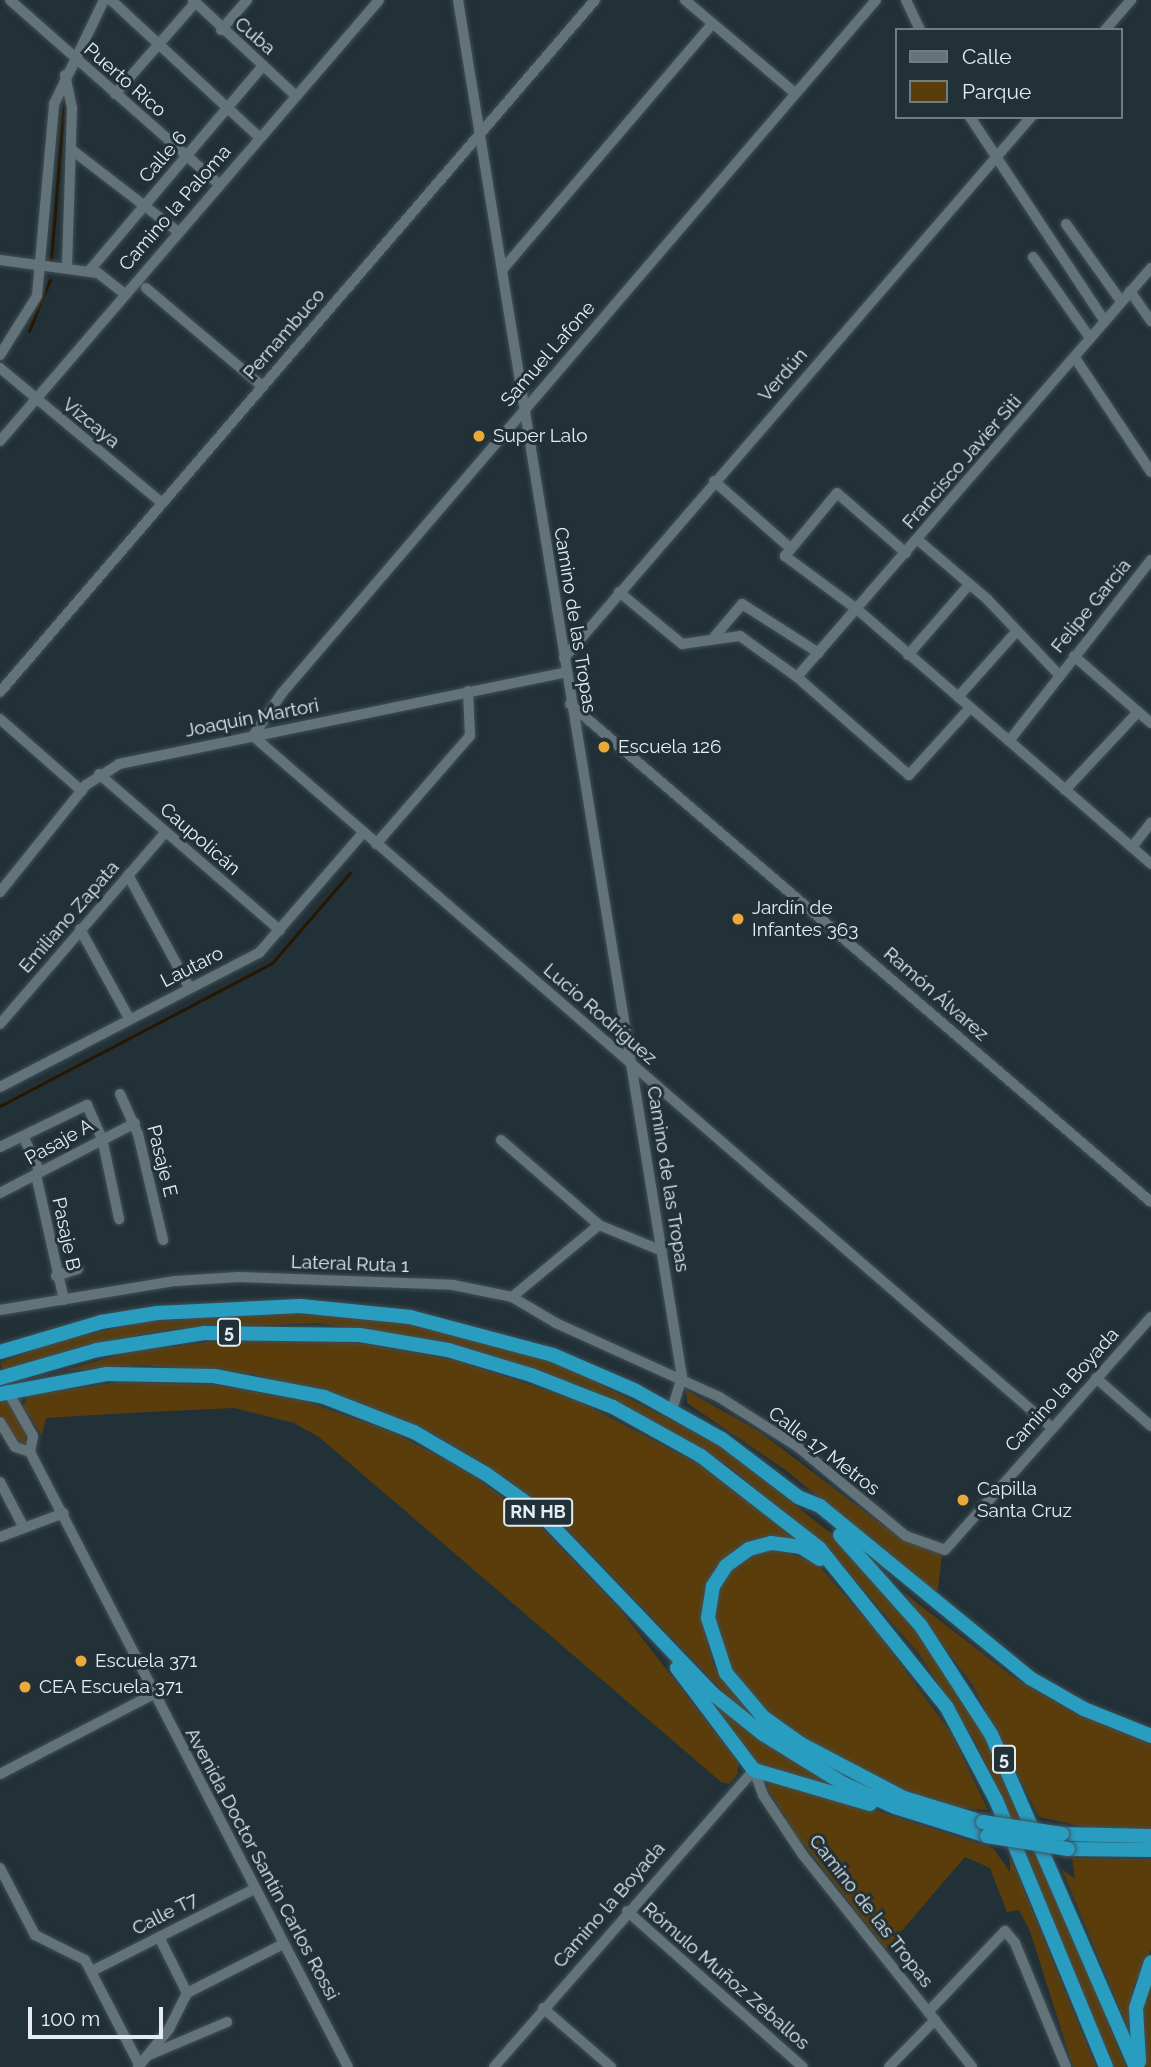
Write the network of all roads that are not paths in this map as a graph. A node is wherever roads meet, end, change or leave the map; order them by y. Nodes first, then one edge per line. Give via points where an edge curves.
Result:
1 (10, 0) edge
2 (104, 0) edge
3 (111, 0) edge
4 (247, 0) edge
5 (379, 0) edge
6 (458, 0) edge
7 (595, 0) edge
8 (685, 0) edge
9 (876, 0) edge
10 (906, 0) edge
11 (1130, 0) edge
12 (194, 2) edge
13 (712, 24) junction
14 (919, 28) edge
15 (1107, 28) edge
16 (221, 30) junction
17 (158, 44) junction
18 (73, 59) junction
19 (264, 66) junction
20 (65, 75) junction
21 (795, 93) junction
22 (115, 94) junction
23 (296, 96) junction
24 (228, 108) junction
25 (971, 119) edge
26 (1029, 119) edge
27 (478, 135) junction
28 (260, 138) junction
29 (72, 150) junction
30 (187, 156) junction
31 (995, 159) junction
32 (219, 184) junction
33 (145, 203) junction
34 (1066, 224) dead end
35 (177, 231) junction
36 (1033, 257) dead end
37 (0, 260) edge
38 (1151, 268) edge
39 (67, 269) junction
40 (42, 270) junction
41 (502, 270) junction
42 (89, 271) junction
43 (146, 288) dead end
44 (1130, 291) junction
45 (124, 293) junction
46 (1121, 301) junction
47 (1104, 320) junction
48 (1151, 321) edge
49 (1090, 338) junction
50 (0, 355) edge
51 (1075, 358) junction
52 (0, 368) edge
53 (262, 386) junction
54 (35, 400) junction
55 (524, 409) junction
56 (0, 441) edge
57 (1151, 472) edge
58 (714, 481) junction
59 (161, 502) junction
60 (918, 540) junction
61 (787, 551) junction
62 (906, 553) junction
63 (1151, 560) edge
64 (968, 586) junction
65 (620, 592) junction
66 (858, 610) junction
67 (1015, 633) junction
68 (715, 636) junction
69 (819, 653) junction
70 (908, 655) junction
71 (1074, 656) junction
72 (564, 658) junction
73 (566, 672) junction
74 (1059, 675) junction
75 (797, 677) junction
76 (468, 691) junction
77 (0, 692) edge
78 (958, 697) junction
79 (570, 704) junction
80 (970, 708) junction
81 (1138, 712) junction
82 (0, 719) edge
83 (1151, 723) edge
84 (253, 736) junction
85 (1009, 741) junction
86 (99, 774) junction
87 (1065, 790) junction
88 (82, 791) junction
89 (1151, 823) edge
90 (165, 833) junction
91 (363, 833) junction
92 (376, 844) junction
93 (1132, 847) junction
94 (1151, 864) edge
95 (128, 875) junction
96 (0, 892) edge
97 (80, 929) junction
98 (280, 930) junction
99 (189, 987) junction
100 (129, 1018) junction
101 (0, 1024) edge
102 (632, 1065) junction
103 (0, 1087) edge
104 (120, 1094) dead end
105 (135, 1124) junction
106 (23, 1136) junction
107 (102, 1138) junction
108 (501, 1140) dead end
109 (0, 1147) edge
110 (37, 1173) junction
111 (0, 1193) edge
112 (1151, 1202) edge
113 (119, 1219) dead end
114 (598, 1225) junction
115 (163, 1240) dead end
116 (662, 1251) junction
117 (78, 1269) dead end
118 (56, 1276) junction
119 (512, 1297) junction
120 (64, 1300) junction
121 (0, 1310) edge
122 (1151, 1317) edge
123 (38, 1340) junction
124 (0, 1341) edge
125 (0, 1352) edge
126 (682, 1377) junction
127 (1096, 1378) junction
128 (2, 1384) edge
129 (672, 1410) junction
130 (0, 1422) edge
131 (1151, 1426) edge
132 (1051, 1427) junction
133 (30, 1452) junction
134 (0, 1482) edge
135 (798, 1497) junction
136 (64, 1513) junction
137 (24, 1528) junction
138 (0, 1537) edge
139 (945, 1550) joint
140 (844, 1578) junction
141 (663, 1642) junction
142 (154, 1694) junction
143 (1151, 1736) edge
144 (754, 1770) junction
145 (0, 1774) edge
146 (895, 1807) junction
147 (985, 1829) junction
148 (1151, 1836) edge
149 (1151, 1850) edge
150 (0, 1868) edge
151 (254, 1889) junction
152 (626, 1911) junction
153 (159, 1937) junction
154 (283, 1944) junction
155 (1151, 1962) edge
156 (92, 1971) junction
157 (187, 1993) junction
158 (543, 2008) junction
159 (932, 2016) junction
160 (227, 2022) dead end
161 (147, 2056) junction
162 (138, 2065) edge
163 (348, 2067) edge
164 (494, 2067) edge
165 (611, 2067) edge
166 (803, 2067) edge
167 (889, 2067) edge
168 (972, 2067) edge
169 (1066, 2067) edge
170 (1106, 2067) edge
171 (1138, 2067) edge

1 - 18 street, Puerto Rico
2 - 18 street
3 - 17 street
4 - 16 street
5 - 23 street, Camino la Paloma
6 - 27 street, Camino de las Tropas
7 - 27 street, Pernambuco
8 - 13 street
9 - 21 street, Samuel Lafone
10 - 14 street
11 - 15 street
12 - 16 street, Cuba
12 - 17 street
13 - 21 street
13 - 41 street
16 - 19 street, Cuba
17 - 22 street
17 - 24 street
18 - 20 street
18 - 22 street, Puerto Rico
19 - 23 street, Cuba
19 - 24 street, Calle 6
20 - 29 street
20 - 40 street via 54,104
21 - 55 street, Samuel Lafone
22 - 30 street, Puerto Rico
23 - 28 street, Camino la Paloma
24 - 28 street
24 - 30 street, Calle 6
25 - 31 street
26 - 31 street, Verdún
27 - 41 street, Camino de las Tropas
27 - 53 street, Pernambuco
28 - 32 street, Camino la Paloma
29 - 33 street
29 - 39 street
30 - 32 street, Puerto Rico
30 - 33 street, Calle 6
31 - 47 street
31 - 58 street, Verdún
32 - 35 street, Camino la Paloma
33 - 35 street
33 - 42 street, Calle 6
34 - 46 street
35 - 45 street, Camino la Paloma
36 - 49 street
37 - 40 street
38 - 44 street, Francisco Javier Siti
39 - 40 street
39 - 42 street
40 - 50 street via 31,311
41 - 55 street, Camino de las Tropas
42 - 45 street via 108,277
43 - 53 street
44 - 46 street, Francisco Javier Siti
44 - 48 street
45 - 54 street, Camino la Paloma
46 - 47 street, Francisco Javier Siti
47 - 49 street, Francisco Javier Siti
49 - 51 street, Francisco Javier Siti
51 - 57 street
51 - 60 street, Francisco Javier Siti
52 - 54 street, Vizcaya
53 - 59 street, Pernambuco
54 - 56 street, Camino la Paloma
54 - 59 street, Vizcaya
55 - 72 street, Camino de las Tropas
55 - 84 street, Samuel Lafone via 282,694
58 - 61 street
58 - 65 street, Verdún
59 - 77 street, Pernambuco
60 - 62 street, Francisco Javier Siti
60 - 64 street
61 - 62 street via 836,493
61 - 66 street
62 - 66 street, Francisco Javier Siti
63 - 71 street, Felipe García
64 - 67 street
64 - 70 street
65 - 68 street via 682,644
65 - 72 street, Verdún
66 - 69 street, Francisco Javier Siti
66 - 70 street
67 - 74 street
67 - 78 street
68 - 69 street via 742,604
68 - 75 street via 738,636
69 - 75 street, Francisco Javier Siti
70 - 78 street
71 - 74 street, Felipe García
71 - 81 street
72 - 73 street, Camino de las Tropas
73 - 76 street, Joaquín Martori
73 - 79 street, Camino de las Tropas
74 - 85 street, Felipe García
75 - 80 street via 909,775
76 - 84 street, Joaquín Martori
76 - 92 street via 470,736
78 - 80 street
79 - 102 street, Camino de las Tropas
79 - 112 street, Ramón Álvarez
80 - 85 street
81 - 83 street
81 - 87 street
82 - 88 street
84 - 86 street, Joaquín Martori via 139,758
84 - 91 street, Lucio Rodríguez
85 - 87 street
86 - 88 street, Joaquín Martori
86 - 90 street, Caupolicán
87 - 93 street
88 - 96 street, Joaquín Martori
89 - 93 street
90 - 95 street, Emiliano Zapata
90 - 98 street, Caupolicán
91 - 92 street, Lucio Rodríguez
91 - 98 street, Lautaro
92 - 102 street, Lucio Rodríguez
93 - 94 street
95 - 97 street, Emiliano Zapata
95 - 99 street
97 - 100 street
97 - 101 street, Emiliano Zapata
98 - 99 street, Lautaro via 259,953
99 - 100 street, Lautaro
100 - 103 street, Lautaro
102 - 116 street, Camino de las Tropas
102 - 132 street, Lucio Rodríguez
104 - 105 street, Pasaje E
105 - 107 street, Pasaje A
105 - 115 street, Pasaje E
106 - 107 street via 87,1105
106 - 109 street
106 - 110 street, Pasaje B
107 - 110 street, Pasaje A
107 - 113 street
108 - 114 street
110 - 111 street, Pasaje A
110 - 118 street, Pasaje B
114 - 116 street
114 - 119 street
116 - 126 street, Camino de las Tropas
117 - 118 street
118 - 120 street, Pasaje B
119 - 120 street, Lateral Ruta 1 via 453,1285 239,1277
119 - 126 street, Lateral Ruta 1 via 556,1323
120 - 121 street, Lateral Ruta 1
122 - 127 street, Camino la Boyada
123 - 124 highway
123 - 125 highway
123 - 129 highway via 101,1322 227,1306 369,1311 460,1327 553,1355
126 - 129 street, Camino de las Tropas
126 - 139 street, Calle 17 Metros via 798,1447 905,1536
127 - 131 street
127 - 132 street, Camino la Boyada
128 - 133 street, Avenida Doctor Santín Carlos Rossi via 33,1436
128 - 140 highway, 5 via 45,1363 149,1340 259,1331 360,1335 477,1357 591,1398 701,1456 796,1527
128 - 141 highway, RN HB via 186,1373 293,1389 373,1415 460,1457 539,1512
129 - 135 highway via 722,1439
130 - 133 street, Avenida Doctor Santín Carlos Rossi via 15,1447
132 - 139 street, Camino la Boyada
133 - 136 street, Avenida Doctor Santín Carlos Rossi
134 - 137 street
135 - 143 highway via 820,1506 1030,1678 1084,1709
135 - 171 highway, 5 via 887,1585 975,1705 1026,1805
136 - 137 street
136 - 142 street, Avenida Doctor Santín Carlos Rossi
137 - 138 street
140 - 147 highway via 816,1555 781,1543 760,1545 733,1559 713,1586 708,1618 726,1673 763,1717 810,1749 904,1798
140 - 170 highway, 5 via 929,1681 979,1764
141 - 144 highway
141 - 146 highway, RN HB via 763,1734 812,1767
142 - 145 street
142 - 151 street, Avenida Doctor Santín Carlos Rossi
144 - 146 highway
144 - 152 street, Camino la Boyada
144 - 159 street, Camino de las Tropas via 763,1795 803,1854
146 - 147 highway, RN HB
147 - 148 highway, bridge
147 - 149 highway, RN HB, bridge via 1068,1849
150 - 156 street via 35,1935 78,1954
151 - 153 street, Calle T7
151 - 154 street, Avenida Doctor Santín Carlos Rossi
152 - 158 street, Camino la Boyada
152 - 166 street, Rómulo Muñoz Zeballos
153 - 156 street, Calle T7
153 - 157 street
154 - 157 street
154 - 163 street, Avenida Doctor Santín Carlos Rossi
155 - 171 highway via 1136,2008
156 - 162 street
157 - 161 street
158 - 164 street, Camino la Boyada
158 - 165 street
159 - 167 street
159 - 168 street, Camino de las Tropas
159 - 169 street via 998,1932 1008,1933
160 - 161 street
161 - 162 street

